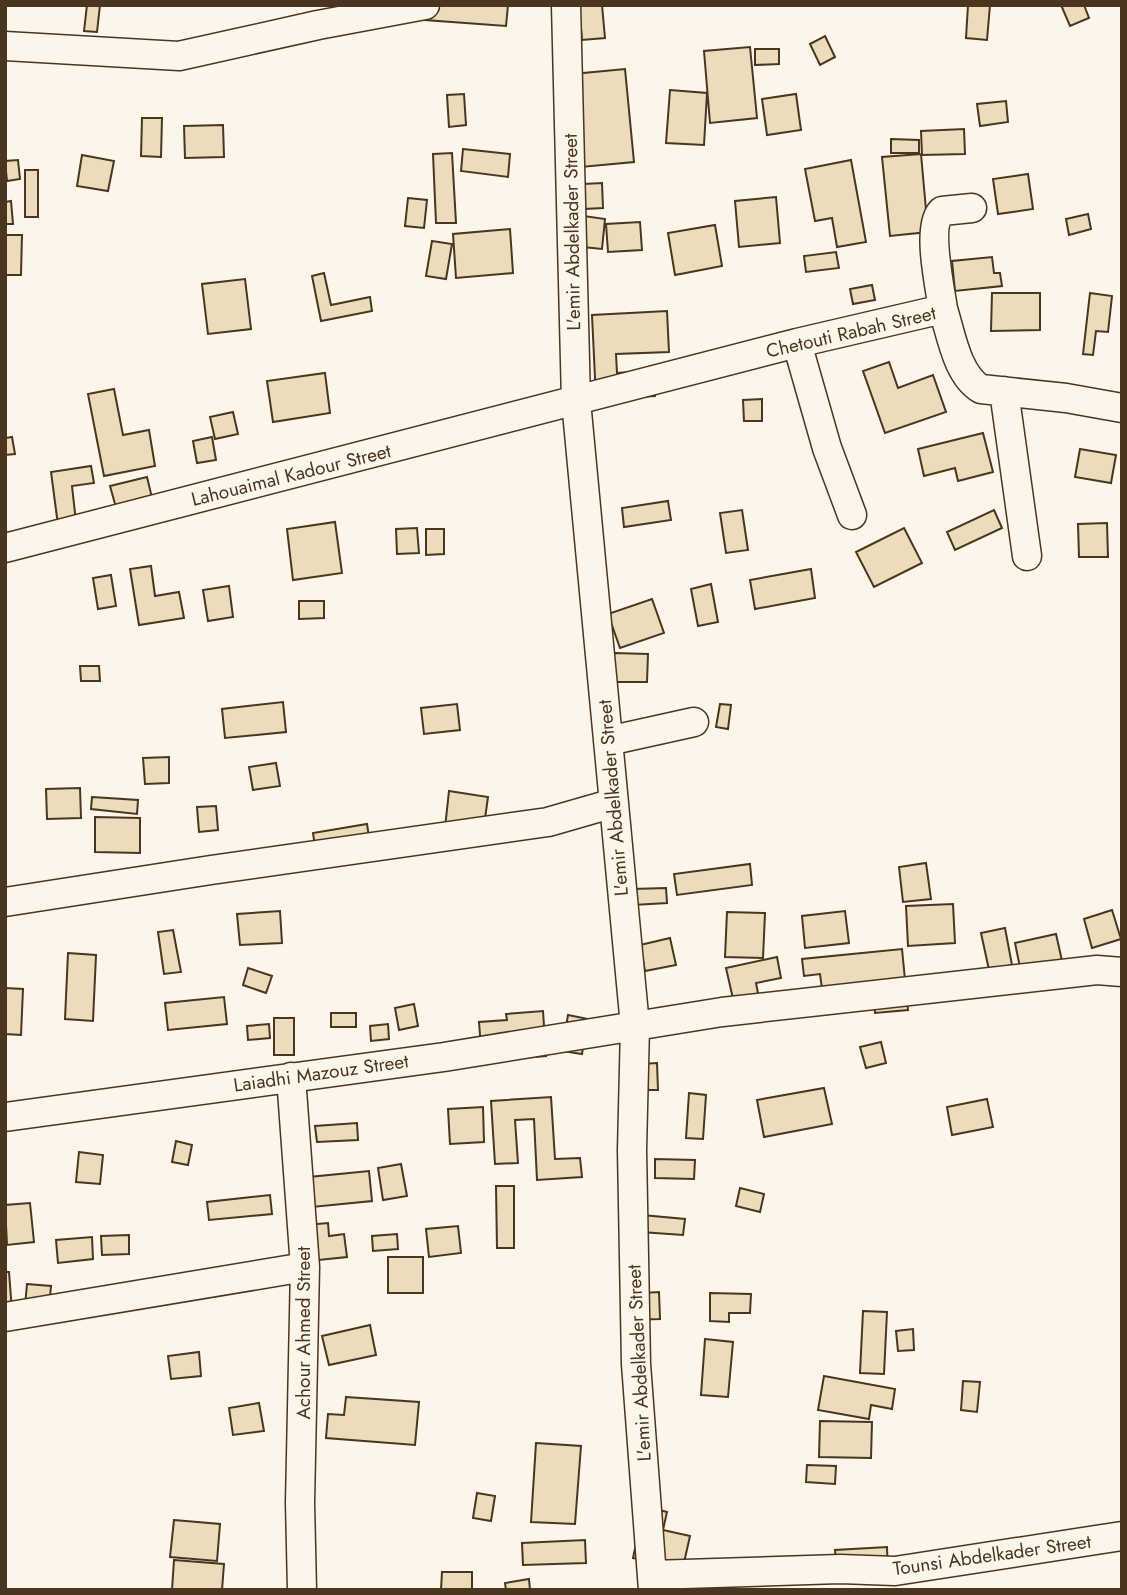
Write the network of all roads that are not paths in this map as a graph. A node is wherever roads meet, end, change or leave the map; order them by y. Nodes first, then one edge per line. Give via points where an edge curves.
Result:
1 (425, 5) edge
2 (566, 5) edge
3 (5, 46) edge
4 (972, 208) dead end
5 (943, 309) junction
6 (797, 343) junction
7 (1004, 391) junction
8 (576, 401) junction
9 (1122, 408) edge
10 (852, 515) dead end
11 (5, 548) edge
12 (1027, 556) dead end
13 (694, 722) dead end
14 (608, 741) junction
15 (614, 803) junction
16 (5, 902) edge
17 (1122, 972) edge
18 (635, 1026) junction
19 (291, 1077) junction
20 (5, 1117) edge
21 (306, 1267) junction
22 (5, 1317) edge
23 (1122, 1536) edge
24 (653, 1583) edge
25 (302, 1590) edge

1 - 3 street via 179,56
2 - 8 street, L'emir Abdelkader Street
4 - 5 street via 942,211 935,219
5 - 6 street, Chetouti Rabah Street
5 - 7 street, Chetouti Rabah Street via 964,371 973,384
6 - 8 street, Chetouti Rabah Street
6 - 10 street
7 - 9 street, Chetouti Rabah Street
7 - 12 street
8 - 11 street, Lahouaimal Kadour Street
8 - 14 street, L'emir Abdelkader Street
13 - 14 street
14 - 15 street, L'emir Abdelkader Street
15 - 16 street via 548,822
15 - 18 street, L'emir Abdelkader Street
17 - 18 street, Laiadhi Mazouz Street via 1097,970
18 - 19 street, Laiadhi Mazouz Street
18 - 24 street, L'emir Abdelkader Street via 636,1364
19 - 20 street, Laiadhi Mazouz Street
19 - 21 street, Achour Ahmed Street
21 - 22 street
21 - 25 street, Achour Ahmed Street
23 - 24 street, Tounsi Abdelkader Street via 895,1571 840,1569

